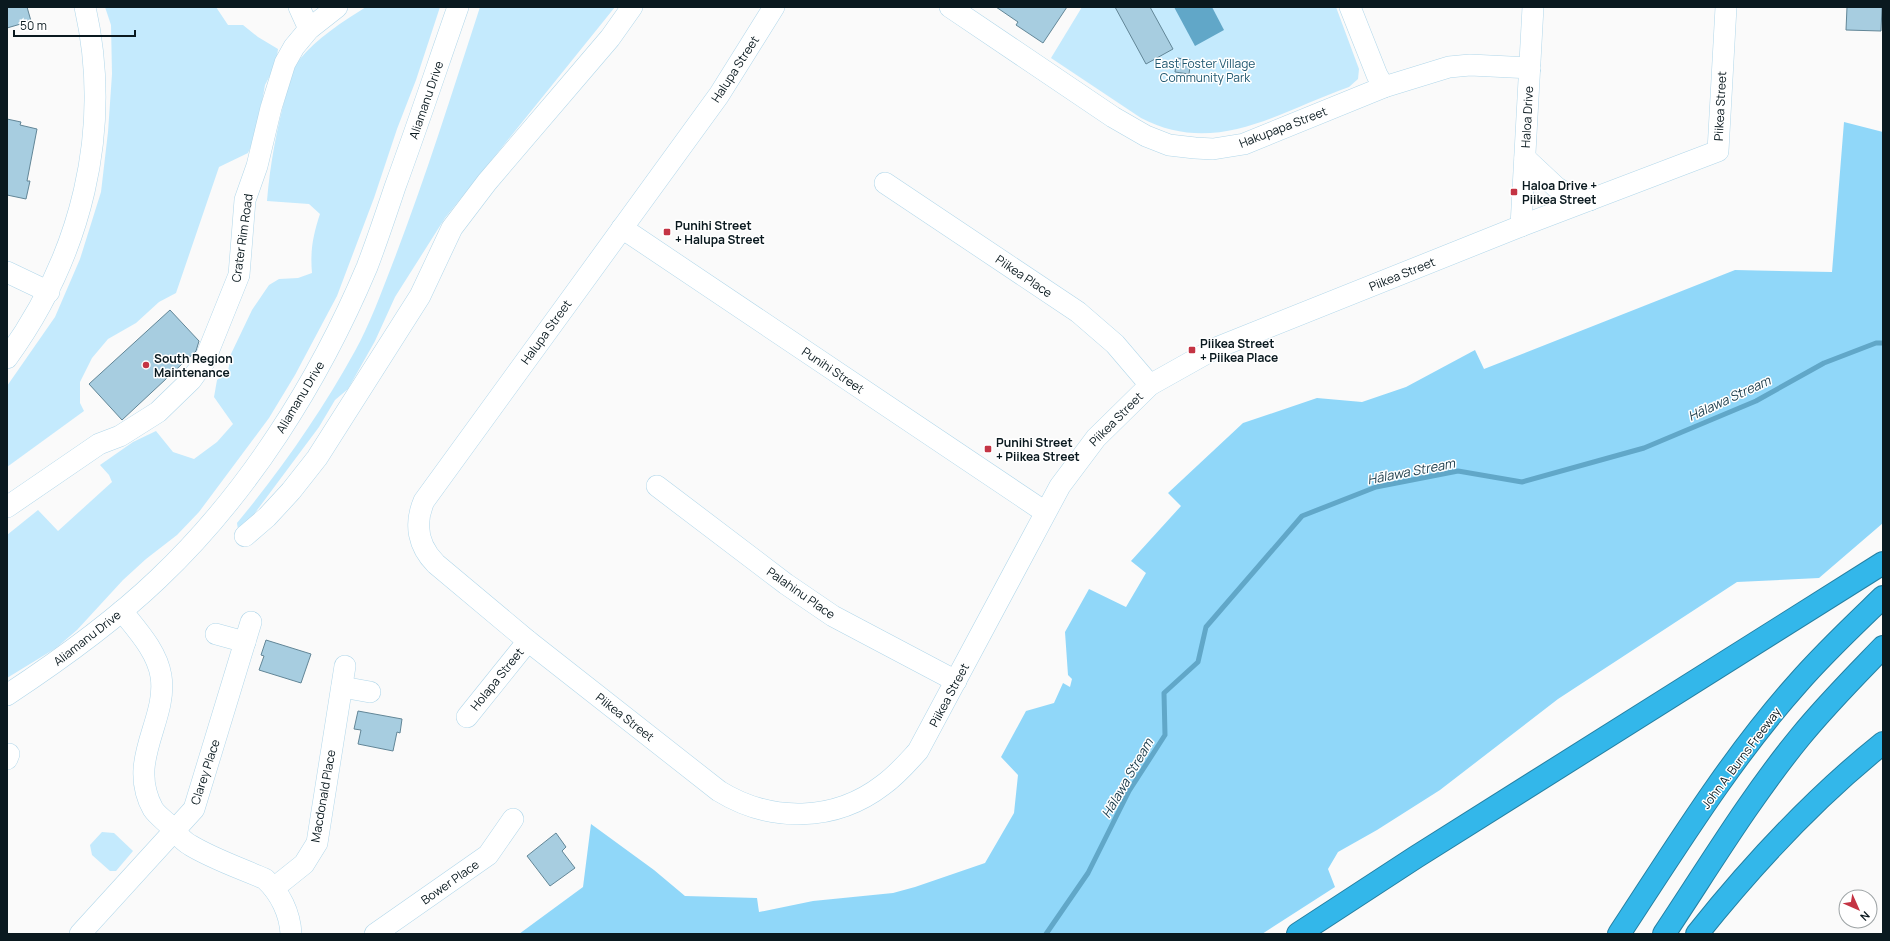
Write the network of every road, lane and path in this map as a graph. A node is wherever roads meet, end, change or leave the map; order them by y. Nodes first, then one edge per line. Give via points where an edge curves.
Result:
1 (85, 7) edge
2 (299, 7) edge
3 (337, 7) edge
4 (458, 7) edge
5 (632, 7) edge
6 (774, 7) edge
7 (1350, 7) edge
8 (1533, 7) edge
9 (1726, 7) edge
10 (964, 10) edge
11 (309, 29) junction
12 (1530, 68) junction
13 (1384, 88) junction
14 (1525, 158) junction
15 (885, 183) dead end
16 (1590, 200) junction
17 (1521, 226) junction
18 (622, 228) junction
19 (7, 272) edge
20 (49, 292) junction
21 (7, 358) edge
22 (1150, 385) junction
23 (657, 486) dead end
24 (7, 506) edge
25 (1045, 512) junction
26 (245, 536) dead end
27 (1883, 563) edge
28 (1883, 598) edge
29 (122, 611) junction
30 (251, 622) dead end
31 (216, 634) dead end
32 (528, 641) junction
33 (245, 642) junction
34 (1883, 648) edge
35 (345, 666) dead end
36 (956, 682) junction
37 (342, 687) junction
38 (370, 692) dead end
39 (7, 695) edge
40 (467, 717) dead end
41 (1883, 743) edge
42 (513, 819) dead end
43 (175, 830) junction
44 (274, 888) junction
45 (80, 934) edge
46 (291, 934) edge
47 (375, 934) edge
48 (1298, 934) edge
49 (1619, 934) edge
50 (1664, 934) edge
51 (1698, 934) edge

1 - 20 street via 94,91 90,169 76,225
2 - 11 street
3 - 11 street, Crater Rim Road
4 - 29 street, Aliamanu Drive via 367,266 319,366 272,442 227,503 159,579
5 - 26 street via 610,38 487,182 452,228 420,296 317,458 291,492
6 - 18 street, Halupa Street via 719,94
7 - 13 street
8 - 12 street, Haloa Drive
9 - 16 street, Piikea Street via 1718,151
10 - 13 street, Hakupapa Street via 1113,117 1146,136 1170,145 1213,149 1244,144
11 - 24 street, Crater Rim Road via 291,52 276,88 257,166 245,200 239,275 204,362 191,380 158,412 120,436 99,444
12 - 13 street, Hakupapa Street via 1470,65 1449,67
12 - 14 street, Haloa Drive
14 - 16 street via 1556,187 1567,194
14 - 17 street, Haloa Drive
15 - 22 street, Piikea Place via 1078,312 1115,344
16 - 17 street, Piikea Street
17 - 22 street, Piikea Street via 1216,348
18 - 25 street, Punihi Street
18 - 32 street, Halupa Street via 424,501 420,511 419,536 428,556
19 - 20 street
20 - 21 street
22 - 25 street, Piikea Street via 1096,438 1075,463
23 - 36 street, Palahinu Place via 786,584 833,616
25 - 36 street, Piikea Street
27 - 48 highway
28 - 49 highway, John A. Burns Freeway via 1797,683 1756,734 1715,790
29 - 39 street, Aliamanu Drive via 52,666
29 - 43 street via 151,649 158,663 162,690 158,713 148,742 144,776 154,810
30 - 33 street, Clarey Place
31 - 33 street
32 - 36 street, Piikea Street via 719,791 751,807 786,814 808,815 843,807 883,785 918,751
32 - 40 street, Holapa Street
33 - 43 street, Clarey Place via 200,795 194,809
34 - 50 highway via 1801,736 1766,781
35 - 37 street, Macdonald Place
37 - 38 street
37 - 44 street, Macdonald Place via 317,843 304,864
41 - 51 highway via 1829,789 1785,832
42 - 47 street, Bower Place via 488,855
43 - 44 street via 189,845 265,879
43 - 45 street, Clarey Place
44 - 46 street via 283,902

